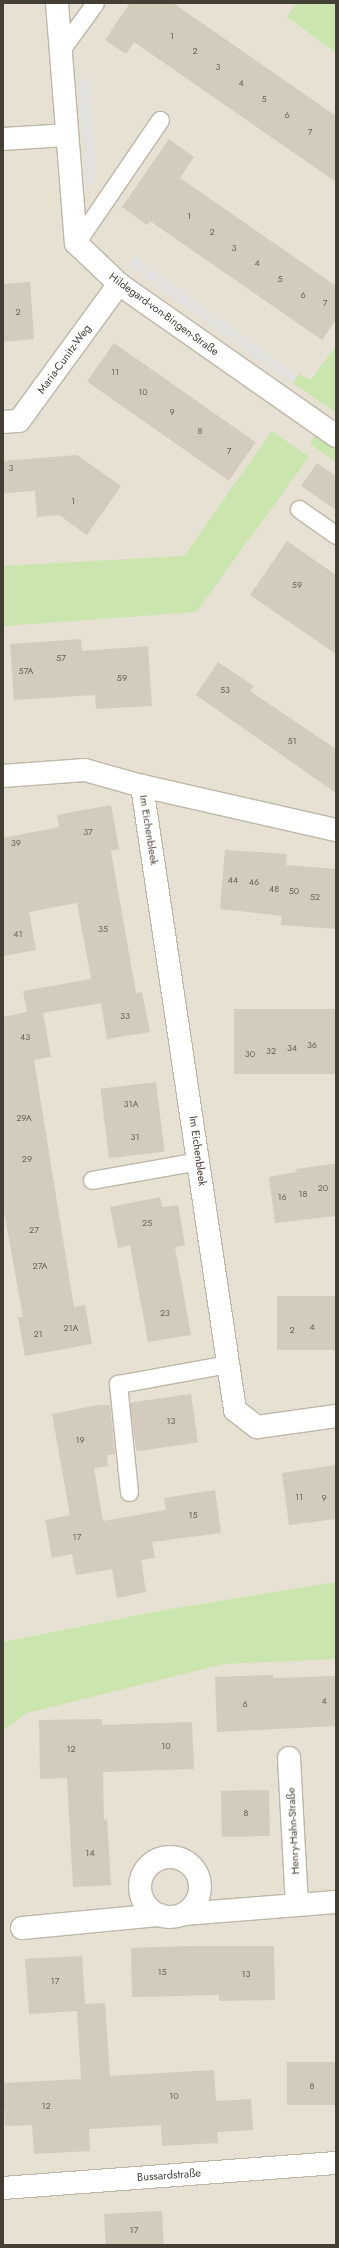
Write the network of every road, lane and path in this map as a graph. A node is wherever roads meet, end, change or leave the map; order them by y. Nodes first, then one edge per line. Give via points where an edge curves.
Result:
1 (56, 3) edge
2 (95, 3) edge
3 (60, 51) junction
4 (160, 120) dead end
5 (66, 135) junction
6 (3, 138) edge
7 (76, 243) junction
8 (119, 284) junction
9 (3, 422) edge
10 (336, 436) edge
11 (299, 509) dead end
12 (336, 535) edge
13 (3, 776) edge
14 (142, 786) junction
15 (336, 830) edge
16 (199, 1161) junction
17 (92, 1180) dead end
18 (228, 1364) junction
19 (336, 1416) edge
20 (129, 1492) dead end
21 (288, 1758) dead end
22 (336, 1902) edge
23 (297, 1904) junction
24 (184, 1914) junction
25 (160, 1915) junction
26 (22, 1928) dead end
27 (336, 2163) edge
28 (3, 2188) edge

1 - 3 street
2 - 3 lane
3 - 5 street
4 - 7 lane
5 - 6 street
5 - 7 street
7 - 8 street, Hildegard-von-Bingen-Straße
8 - 9 street, Maria-Cunitz-Weg via 19,421
8 - 10 street, Hildegard-von-Bingen-Straße
11 - 12 lane
13 - 14 street, Im Eichenbleek via 85,770
14 - 15 street, Im Eichenbleek
14 - 16 street, Im Eichenbleek
16 - 17 lane
16 - 18 street, Im Eichenbleek
18 - 19 street, Im Eichenbleek via 235,1410 257,1427
18 - 20 lane via 118,1384
21 - 23 street, Henry-Hahn-Straße
22 - 23 street
23 - 24 street
24 - 25 street via 172,1917
24 - 25 street via 193,1906 198,1896 200,1884 197,1873 190,1864 179,1858 168,1857 157,1860 147,1867 140,1889 143,1900 150,1909
25 - 26 street
27 - 28 street, Bussardstraße

